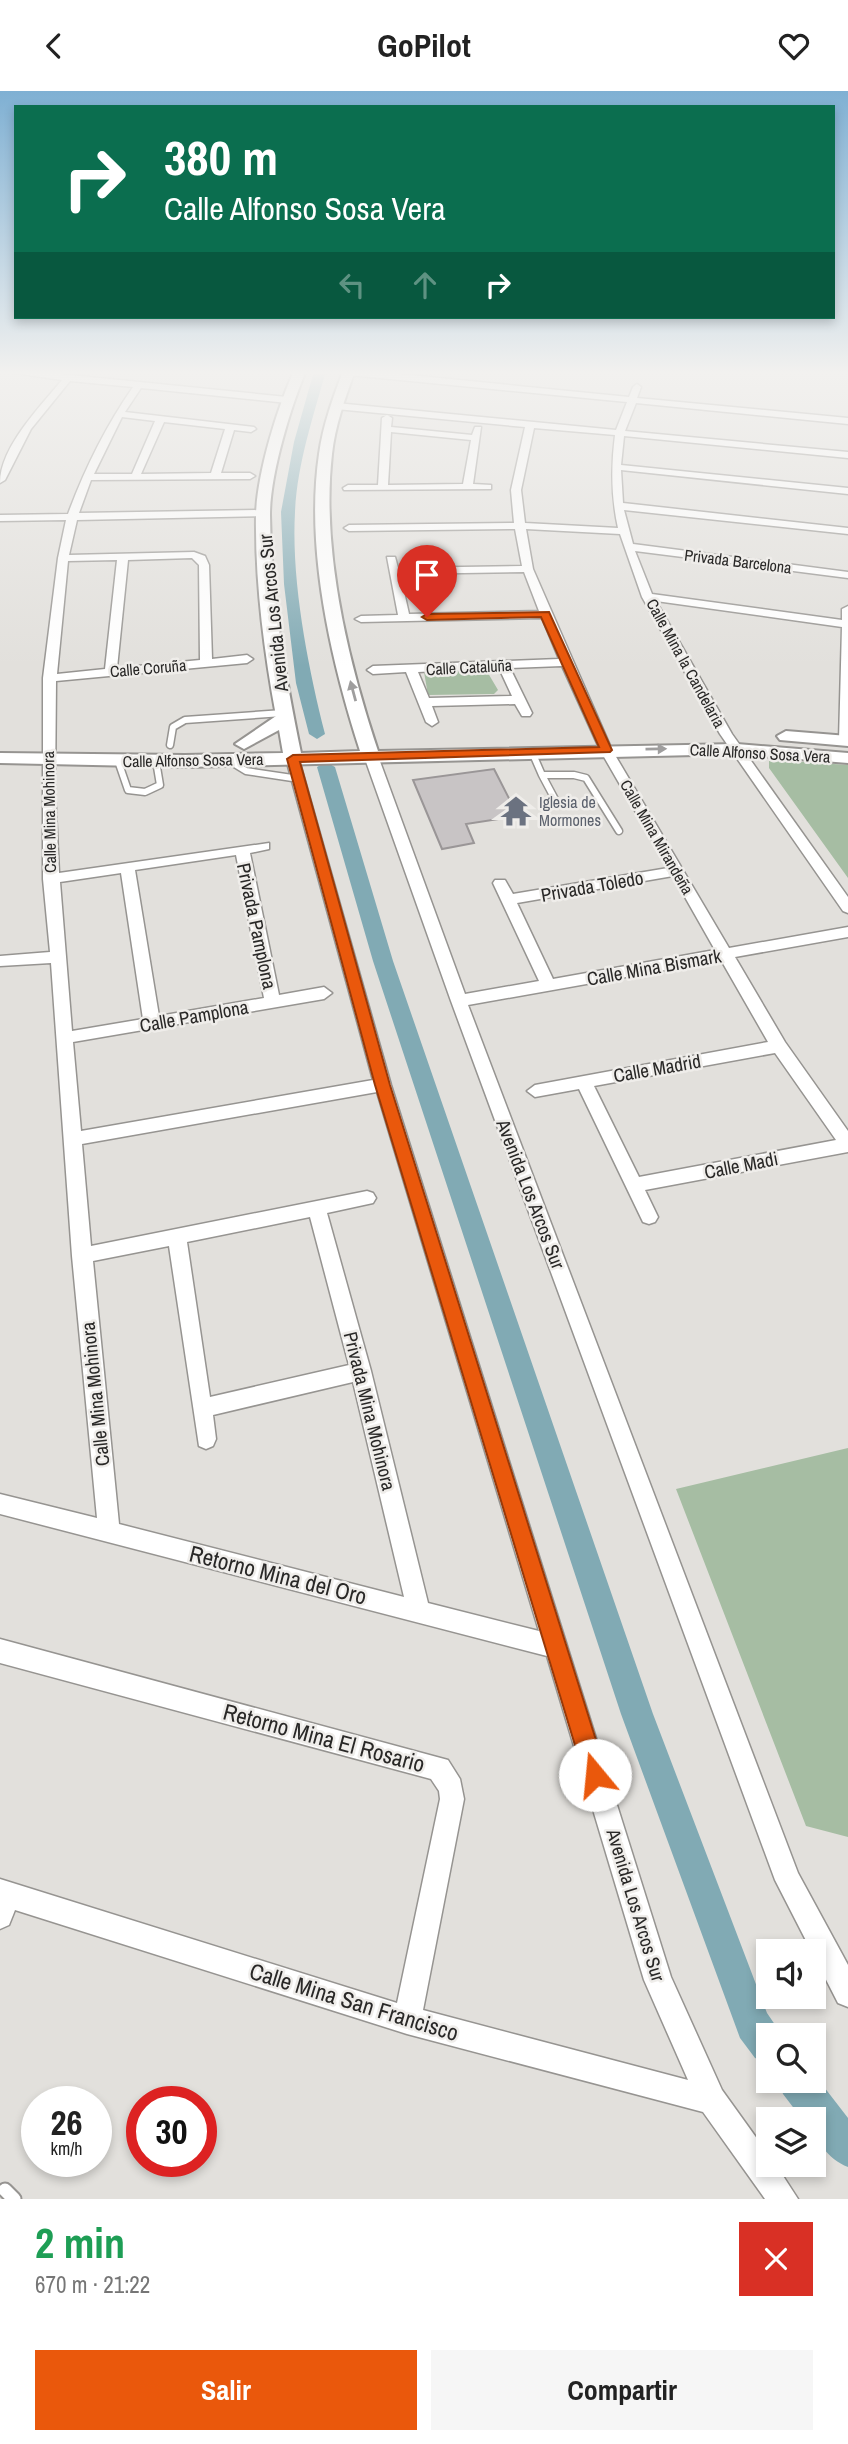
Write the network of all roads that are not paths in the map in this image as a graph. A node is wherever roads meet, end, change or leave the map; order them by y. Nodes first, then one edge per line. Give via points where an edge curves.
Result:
1 (91, 469) edge
2 (138, 469) edge
3 (217, 469) edge
4 (271, 469) edge
5 (324, 469) edge
6 (384, 469) edge
7 (470, 469) edge
8 (520, 469) edge
9 (616, 469) edge
10 (639, 469) edge
11 (215, 476) junction
12 (250, 476) dead end
13 (88, 477) junction
14 (135, 477) junction
15 (348, 488) dead end
16 (383, 488) junction
17 (467, 488) junction
18 (487, 488) dead end
19 (848, 491) edge
20 (618, 506) junction
21 (263, 513) junction
22 (73, 517) junction
23 (0, 518) edge
24 (520, 526) junction
25 (349, 528) dead end
26 (623, 531) junction
27 (848, 531) edge
28 (628, 547) junction
29 (123, 557) junction
30 (63, 558) junction
31 (528, 569) junction
32 (848, 575) edge
33 (648, 597) junction
34 (848, 609) edge
35 (545, 614) junction
36 (404, 618) junction
37 (360, 619) dead end
38 (847, 624) edge
39 (247, 659) dead end
40 (206, 663) junction
41 (566, 663) junction
42 (503, 665) junction
43 (411, 669) junction
44 (373, 670) dead end
45 (111, 672) junction
46 (49, 678) junction
47 (520, 700) junction
48 (424, 702) junction
49 (526, 713) dead end
50 (284, 716) junction
51 (432, 722) dead end
52 (602, 742) junction
53 (732, 742) junction
54 (0, 743) edge
55 (244, 744) junction
56 (170, 745) junction
57 (847, 746) edge
58 (369, 749) junction
59 (48, 752) junction
60 (532, 752) junction
61 (0, 758) edge
62 (118, 761) junction
63 (156, 761) junction
64 (293, 761) junction
65 (542, 775) junction
66 (558, 805) dead end
67 (619, 831) dead end
68 (264, 846) dead end
69 (242, 850) junction
70 (127, 867) junction
71 (677, 871) junction
72 (50, 879) junction
73 (500, 883) dead end
74 (508, 900) junction
75 (848, 908) edge
76 (848, 932) edge
77 (727, 954) junction
78 (56, 957) junction
79 (0, 961) edge
80 (548, 985) junction
81 (324, 993) dead end
82 (459, 1001) junction
83 (273, 1002) junction
84 (152, 1023) junction
85 (65, 1038) junction
86 (779, 1046) junction
87 (584, 1081) junction
88 (383, 1085) junction
89 (535, 1091) dead end
90 (72, 1139) junction
91 (848, 1144) edge
92 (633, 1185) junction
93 (367, 1198) dead end
94 (317, 1210) junction
95 (649, 1217) dead end
96 (177, 1238) junction
97 (81, 1256) junction
98 (361, 1371) junction
99 (202, 1408) junction
100 (206, 1439) dead end
101 (0, 1504) edge
102 (109, 1531) junction
103 (419, 1611) junction
104 (556, 1647) junction
105 (0, 1651) edge
106 (3, 1901) edge
107 (848, 1993) edge
108 (407, 2020) junction
109 (712, 2100) junction
110 (783, 2199) edge

1 - 13 street, Calle Mina Mohinora
2 - 14 street
3 - 11 street
4 - 21 street, Avenida Los Arcos Sur
58 -> 5 street, Avenida Los Arcos Sur via 338,635 324,527
6 - 16 street
7 - 17 street
8 - 24 street, Calle Mina Mirandeña via 516,490
9 - 20 street, Calle Mina la Candelaria
10 - 19 street
11 - 12 street
11 - 14 street
13 - 14 street
13 - 22 street, Calle Mina Mohinora
15 - 16 street
16 - 17 street
17 - 18 street
20 - 26 street, Calle Mina la Candelaria
20 - 27 street
21 - 22 street
21 - 50 street, Avenida Los Arcos Sur via 272,649
22 - 23 street
22 - 30 street, Calle Mina Mohinora
24 - 25 street
24 - 26 street
24 - 31 street, Calle Mina Mirandeña
26 - 28 street, Calle Mina la Candelaria
28 - 32 street, Privada Barcelona
28 - 33 street, Calle Mina la Candelaria
29 - 30 street
29 - 40 street via 201,558
29 - 45 street
30 - 46 street, Calle Mina Mohinora
31 - 35 street, Calle Mina Mirandeña
31 - 36 street via 392,565
33 - 38 street
33 - 53 street, Calle Mina la Candelaria
34 - 38 street
35 - 36 street
35 - 41 street, Calle Mina Mirandeña
36 - 37 street
38 - 57 street
39 - 40 street, Calle Coruña
40 - 45 street, Calle Coruña
41 - 42 street, Calle Cataluña
41 - 52 street, Calle Mina Mirandeña
42 - 43 street, Calle Cataluña
42 - 47 street
43 - 44 street, Calle Cataluña
43 - 48 street
45 - 46 street, Calle Coruña
46 - 59 street, Calle Mina Mohinora
47 - 48 street
47 - 49 street
48 - 51 street
50 - 55 street
50 - 56 lane via 184,720 173,727
50 - 64 street, Avenida Los Arcos Sur
52 - 53 street, Calle Alfonso Sosa Vera
52 - 58 street
52 - 60 street, Calle Alfonso Sosa Vera
52 - 71 street, Calle Mina Mirandeña
53 - 57 street, Calle Alfonso Sosa Vera
53 - 75 street, Calle Mina la Candelaria
54 - 59 street
55 - 56 street
55 - 64 street
56 - 59 street
58 - 60 street, Calle Alfonso Sosa Vera
58 - 64 street, Calle Alfonso Sosa Vera
58 - 82 street, Avenida Los Arcos Sur
59 - 61 street, Calle Alfonso Sosa Vera
59 - 62 street, Calle Alfonso Sosa Vera
59 - 72 street, Calle Mina Mohinora
60 - 65 lane
62 - 63 street, Calle Alfonso Sosa Vera
62 - 63 lane via 128,790 139,792 160,785
63 - 64 street, Calle Alfonso Sosa Vera
64 - 88 street, Avenida Los Arcos Sur
65 - 66 lane
65 - 67 lane via 586,778
68 - 69 street
69 - 70 street
69 - 83 street, Privada Pamplona
70 - 72 street
70 - 84 street
71 - 74 street, Privada Toledo
71 - 77 street, Calle Mina Mirandeña
72 - 78 street, Calle Mina Mohinora
73 - 74 street, Privada Toledo
74 - 80 street, Privada Toledo
76 - 77 street, Calle Mina Bismark
77 - 80 street, Calle Mina Bismark
77 - 86 street, Calle Mina Mirandeña
78 - 79 street
78 - 85 street, Calle Mina Mohinora
80 - 82 street, Calle Mina Bismark
81 - 83 street, Calle Pamplona
82 - 107 street, Avenida Los Arcos Sur via 788,1880
83 - 84 street, Calle Pamplona
84 - 85 street, Calle Pamplona
85 - 90 street, Calle Mina Mohinora
86 - 87 street, Calle Madrid
86 - 91 street, Calle Mina Mirandeña
87 - 89 street, Calle Madrid
87 - 92 street
88 - 90 street
88 - 104 street, Avenida Los Arcos Sur
90 - 97 street, Calle Mina Mohinora
91 - 92 street, Calle Madi
92 - 95 street
93 - 94 street
94 - 96 street
94 - 98 street, Privada Mina Mohinora
96 - 97 street
96 - 99 street
97 - 102 street, Calle Mina Mohinora
98 - 99 street
98 - 103 street, Privada Mina Mohinora
99 - 100 street
101 - 102 street, Retorno Mina del Oro
102 - 103 street, Retorno Mina del Oro
103 - 104 street, Retorno Mina del Oro
104 - 109 street, Avenida Los Arcos Sur via 658,1980
105 - 108 street, Retorno Mina El Rosario via 439,1769 452,1799
106 - 108 street, Calle Mina San Francisco
108 - 109 street, Calle Mina San Francisco
109 - 110 street, Avenida Los Arcos Sur

